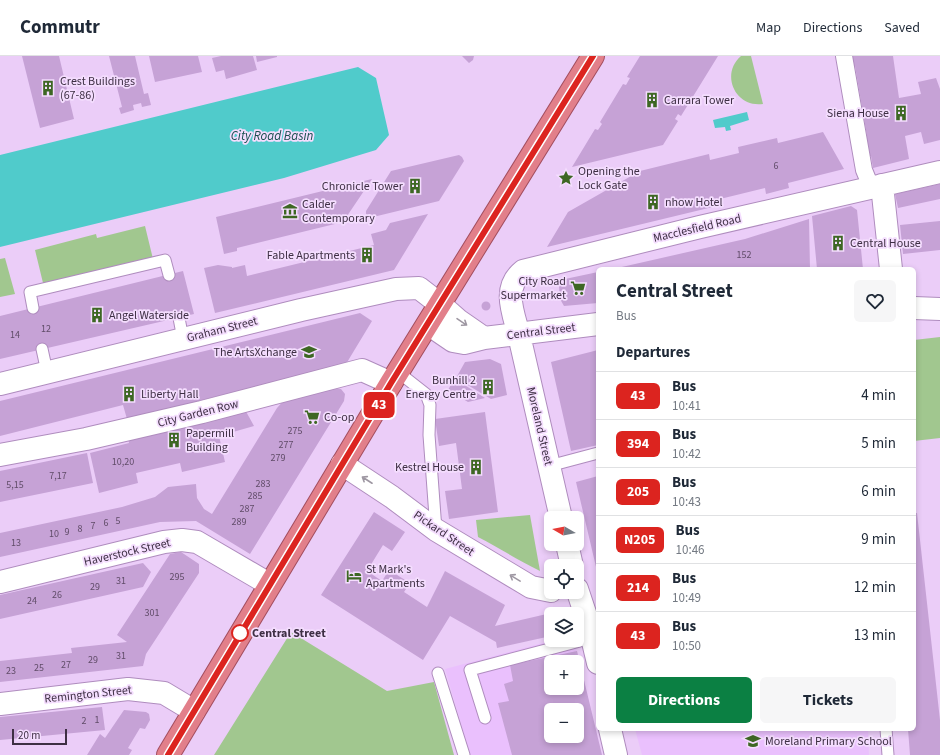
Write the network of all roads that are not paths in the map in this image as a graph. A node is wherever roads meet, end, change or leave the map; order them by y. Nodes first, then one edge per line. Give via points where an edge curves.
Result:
1 (592, 56) edge
2 (844, 56) edge
3 (940, 172) edge
4 (876, 186) junction
5 (891, 267) edge
6 (169, 275) dead end
7 (441, 304) junction
8 (33, 308) dead end
9 (916, 308) edge
10 (940, 309) edge
11 (179, 318) dead end
12 (428, 324) junction
13 (596, 324) edge
14 (519, 335) junction
15 (484, 338) junction
16 (183, 339) junction
17 (42, 349) dead end
18 (47, 372) junction
19 (395, 377) junction
20 (0, 384) edge
21 (596, 454) edge
22 (0, 455) edge
23 (342, 464) junction
24 (549, 466) junction
25 (559, 511) edge
26 (436, 530) junction
27 (0, 582) edge
28 (269, 584) junction
29 (544, 589) edge
30 (581, 599) edge
31 (595, 637) edge
32 (438, 673) dead end
33 (0, 704) edge
34 (194, 711) junction
35 (485, 718) dead end
36 (610, 731) edge
37 (886, 731) edge
38 (168, 755) edge
39 (464, 755) edge
40 (616, 755) edge
41 (888, 755) edge

1 - 7 highway
2 - 4 street via 864,170
3 - 4 street, Macclesfield Road
4 - 5 street
4 - 14 street, Macclesfield Road via 523,270 513,282 510,293
6 - 8 lane via 165,260 30,292
7 - 12 highway
7 -> 15 street via 458,320
7 - 16 street, Graham Street via 419,288 396,289
9 - 10 street
11 - 16 lane
12 - 15 street, Central Street via 453,341 464,343
12 - 19 highway
13 - 14 street, Central Street
14 - 15 street, Central Street
14 - 24 street, Moreland Street
16 - 18 street, Graham Street
17 - 18 lane
18 - 20 street, Graham Street
19 - 22 street, City Garden Row via 362,370 202,412 86,439
19 - 23 highway
19 - 26 lane via 426,394 430,405 429,435
21 - 24 lane
26 -> 23 street, Pickard Street via 392,496
23 - 28 highway
24 - 25 street, Moreland Street
29 -> 26 street, Pickard Street via 521,581
27 - 28 street, Haverstock Street via 182,540 197,542
28 - 34 highway
30 - 31 street
31 - 35 lane via 470,670
32 - 39 lane
33 - 34 street, Remington Street via 128,689 164,693
34 - 38 highway
36 - 40 street
37 - 41 lane

